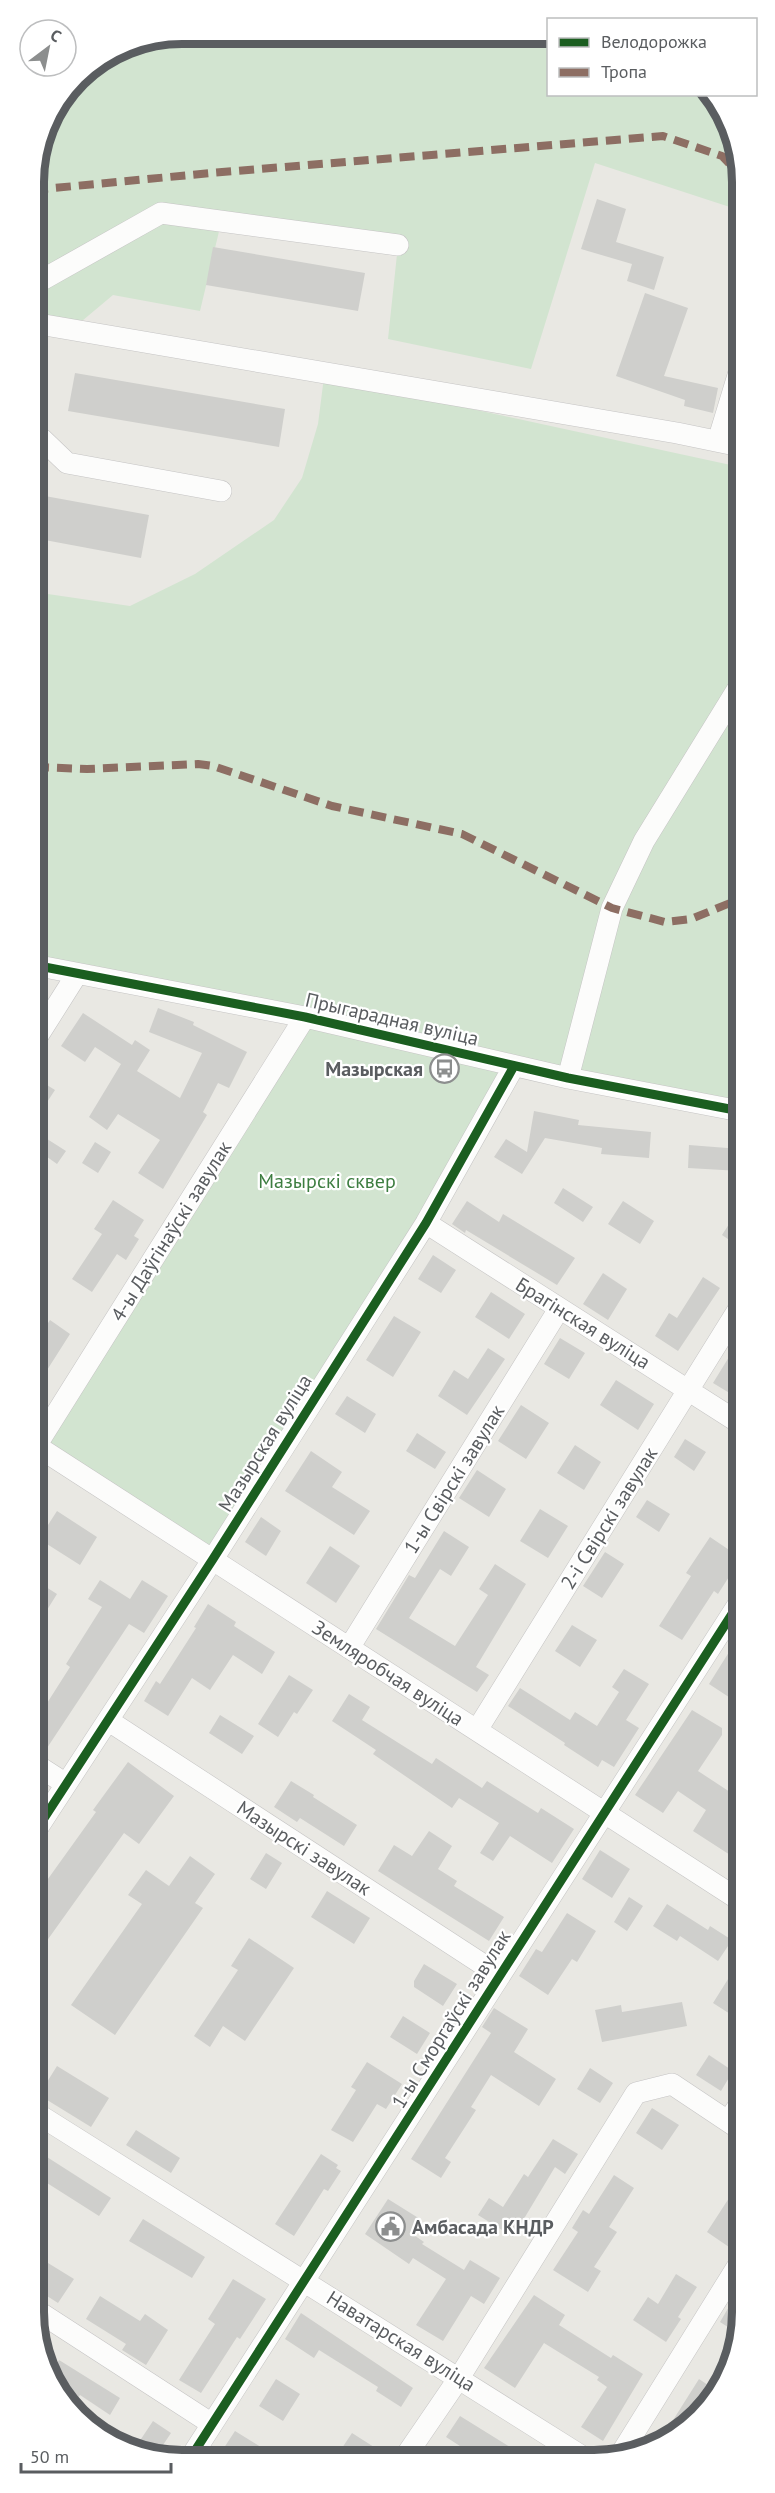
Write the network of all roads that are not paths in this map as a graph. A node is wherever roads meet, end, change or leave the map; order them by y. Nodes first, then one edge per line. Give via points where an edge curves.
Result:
1 (398, 245) dead end
2 (44, 279) edge
3 (44, 325) edge
4 (732, 397) edge
5 (718, 441) junction
6 (44, 442) edge
7 (732, 444) edge
8 (221, 491) dead end
9 (732, 698) edge
10 (44, 967) edge
11 (77, 974) junction
12 (305, 1017) junction
13 (44, 1026) edge
14 (514, 1066) junction
15 (568, 1078) junction
16 (732, 1109) edge
17 (426, 1223) junction
18 (559, 1310) junction
19 (731, 1320) edge
20 (689, 1389) junction
21 (731, 1418) edge
22 (44, 1432) edge
23 (44, 1450) edge
24 (213, 1559) junction
25 (731, 1615) edge
26 (349, 1648) junction
27 (109, 1721) junction
28 (477, 1730) junction
29 (44, 1770) edge
30 (66, 1784) junction
31 (604, 1813) junction
32 (44, 1818) edge
33 (731, 1895) edge
34 (499, 1975) junction
35 (44, 2118) edge
36 (731, 2122) edge
37 (731, 2277) edge
38 (306, 2281) junction
39 (44, 2315) edge
40 (459, 2378) junction
41 (212, 2424) junction
42 (626, 2445) edge
43 (195, 2450) edge
44 (410, 2450) edge
45 (572, 2450) edge

1 - 2 street via 161,213
3 - 5 street
4 - 5 street
5 - 7 street
6 - 8 street via 67,463
9 - 15 street via 644,841 612,908
10 - 11 street, Прыгарадная вуліца
11 - 12 street, Прыгарадная вуліца
11 - 13 street
12 - 14 street, Прыгарадная вуліца
12 - 22 street, 4-ы Даўгінаўскі завулак
14 - 15 street, Прыгарадная вуліца
14 - 17 street, Мазырская вуліца
15 - 16 street, Прыгарадная вуліца
17 - 18 street, Брагінская вуліца
17 - 24 street, Мазырская вуліца
18 - 20 street, Брагінская вуліца
18 - 26 street, 1-ы Свірскі завулак
19 - 20 street, 2-і Свірскі завулак
20 - 21 street, Брагінская вуліца
20 - 28 street, 2-і Свірскі завулак
23 - 24 street, Земляробчая вуліца
24 - 26 street, Земляробчая вуліца
24 - 27 street, Мазырская вуліца
25 - 31 street, 1-ы Сморгаўскі завулак
26 - 28 street, Земляробчая вуліца
27 - 30 street, Мазырская вуліца
27 - 34 street, Мазырскі завулак
28 - 31 street, Земляробчая вуліца
29 - 30 street
30 - 32 street, Мазырская вуліца
31 - 33 street, Земляробчая вуліца
31 - 34 street, 1-ы Сморгаўскі завулак
34 - 38 street, 1-ы Сморгаўскі завулак
35 - 38 street, Наватарская вуліца
36 - 40 street via 672,2084 636,2093
37 - 42 street
38 - 40 street, Наватарская вуліца
38 - 41 street, 1-ы Сморгаўскі завулак
39 - 41 street
40 - 44 street
40 - 45 street, Наватарская вуліца
41 - 43 street, 1-ы Сморгаўскі завулак

